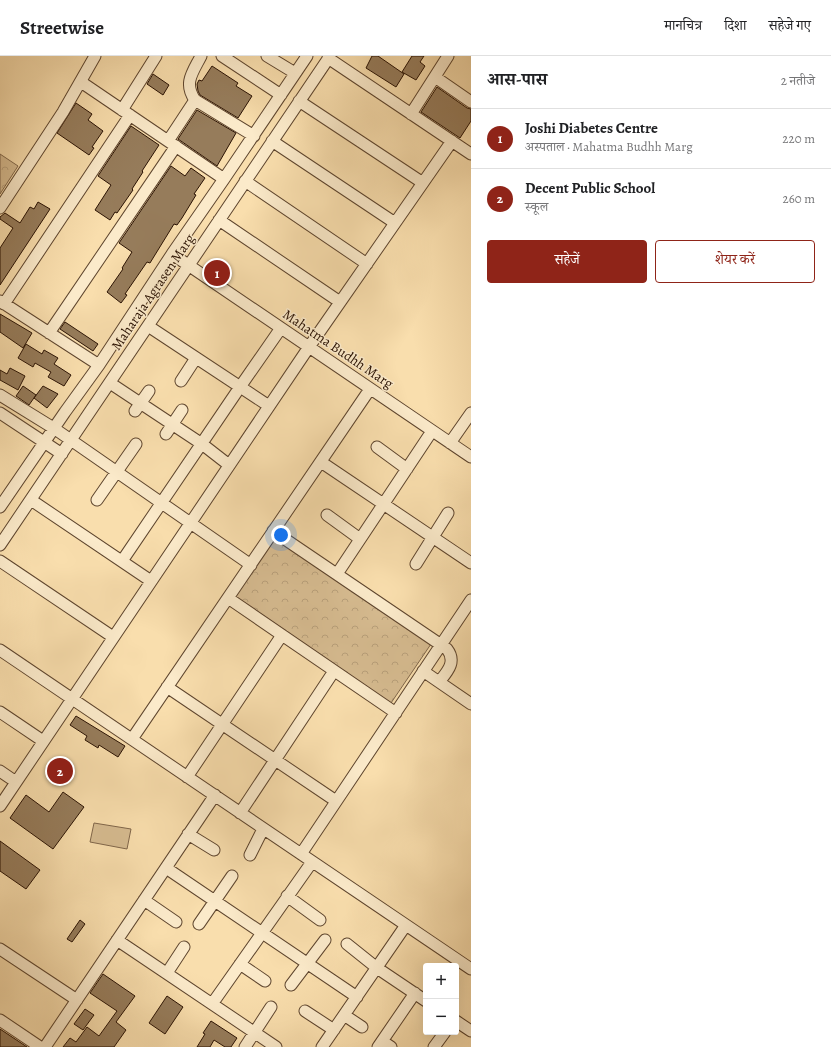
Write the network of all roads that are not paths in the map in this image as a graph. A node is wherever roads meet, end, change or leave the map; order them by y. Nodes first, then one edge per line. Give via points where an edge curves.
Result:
1 (96, 56) edge
2 (156, 56) edge
3 (201, 56) edge
4 (222, 56) edge
5 (267, 56) edge
6 (307, 56) edge
7 (448, 56) edge
8 (329, 57) edge
9 (295, 74) junction
10 (434, 77) junction
11 (80, 82) junction
12 (281, 95) junction
13 (195, 100) junction
14 (299, 101) junction
15 (471, 102) edge
16 (126, 112) junction
17 (411, 114) junction
18 (254, 136) junction
19 (272, 141) junction
20 (452, 141) junction
21 (172, 144) junction
22 (471, 154) edge
23 (224, 179) junction
24 (246, 181) junction
25 (423, 183) junction
26 (0, 208) edge
27 (219, 220) junction
28 (395, 223) junction
29 (172, 254) junction
30 (367, 264) junction
31 (189, 265) junction
32 (2, 302) edge
33 (340, 302) junction
34 (148, 326) junction
35 (281, 328) junction
36 (49, 333) junction
37 (309, 347) junction
38 (196, 358) junction
39 (100, 365) junction
40 (181, 381) dead end
41 (110, 383) junction
42 (240, 387) junction
43 (370, 389) junction
44 (149, 391) dead end
45 (0, 395) edge
46 (269, 406) junction
47 (138, 407) junction
48 (182, 410) dead end
49 (471, 412) edge
50 (0, 413) edge
51 (172, 424) junction
52 (55, 429) junction
53 (432, 431) junction
54 (166, 434) dead end
55 (71, 440) junction
56 (45, 443) junction
57 (450, 443) junction
58 (136, 444) dead end
59 (202, 444) junction
60 (377, 447) dead end
61 (62, 454) junction
62 (471, 458) edge
63 (321, 462) junction
64 (229, 464) junction
65 (407, 469) junction
66 (117, 472) junction
67 (31, 500) junction
68 (97, 500) dead end
69 (1, 502) edge
70 (162, 503) junction
71 (383, 504) junction
72 (448, 513) dead end
73 (327, 516) dead end
74 (190, 523) junction
75 (273, 531) junction
76 (433, 537) junction
77 (360, 539) junction
78 (0, 545) edge
79 (122, 561) junction
80 (0, 562) edge
81 (471, 563) edge
82 (416, 564) dead end
83 (251, 565) junction
84 (337, 574) junction
85 (151, 581) junction
86 (228, 598) junction
87 (471, 600) edge
88 (282, 635) junction
89 (113, 637) junction
90 (441, 644) junction
91 (0, 650) edge
92 (334, 671) junction
93 (423, 671) junction
94 (439, 682) junction
95 (167, 687) junction
96 (72, 698) junction
97 (471, 704) edge
98 (0, 712) edge
99 (396, 713) junction
100 (222, 724) junction
101 (132, 739) junction
102 (43, 741) junction
103 (275, 760) junction
104 (0, 772) edge
105 (187, 777) junction
106 (16, 782) junction
107 (215, 795) junction
108 (336, 801) junction
109 (0, 806) edge
110 (240, 813) junction
111 (264, 829) junction
112 (188, 834) junction
113 (214, 850) dead end
114 (301, 854) junction
115 (250, 855) dead end
116 (312, 862) junction
117 (166, 868) junction
118 (232, 876) dead end
119 (287, 896) junction
120 (144, 900) junction
121 (215, 901) junction
122 (320, 920) dead end
123 (176, 922) dead end
124 (199, 924) dead end
125 (406, 925) junction
126 (262, 933) junction
127 (118, 940) junction
128 (325, 940) dead end
129 (347, 944) dead end
130 (184, 947) dead end
131 (0, 949) edge
132 (307, 963) junction
133 (240, 964) junction
134 (377, 968) junction
135 (471, 969) edge
136 (167, 973) junction
137 (265, 981) dead end
138 (291, 985) dead end
139 (414, 993) junction
140 (357, 997) junction
141 (423, 999) edge
142 (77, 1000) junction
143 (212, 1004) junction
144 (271, 1007) dead end
145 (305, 1011) dead end
146 (344, 1015) junction
147 (0, 1020) edge
148 (459, 1023) edge
149 (362, 1027) dead end
150 (334, 1030) junction
151 (471, 1031) edge
152 (254, 1032) junction
153 (443, 1035) edge
154 (384, 1045) edge
155 (40, 1047) edge
156 (45, 1047) edge
157 (245, 1047) edge
158 (276, 1047) edge
159 (322, 1047) edge
160 (434, 1047) edge

1 - 11 street
2 - 16 street
3 - 13 street via 188,87
4 - 12 street
5 - 9 street
6 - 9 street, Maharaja Agrasen Marg
7 - 10 street
8 - 14 street, Maharaja Agrasen Marg
8 - 17 street
9 - 12 street, Maharaja Agrasen Marg
10 - 15 street
10 - 17 street
11 - 16 street
11 - 26 street
12 - 18 street, Maharaja Agrasen Marg
13 - 18 street
13 - 21 street
14 - 19 street, Maharaja Agrasen Marg
14 - 25 street
16 - 21 street
16 - 32 street
17 - 20 street
18 - 23 street, Maharaja Agrasen Marg
19 - 24 street, Maharaja Agrasen Marg
19 - 28 street
20 - 22 street
20 - 25 street
21 - 23 street
21 - 36 street
23 - 29 street, Maharaja Agrasen Marg
24 - 27 street, Maharaja Agrasen Marg
24 - 30 street
25 - 28 street
27 - 31 street, Maharaja Agrasen Marg
27 - 33 street
28 - 30 street
29 - 31 street, Mahatma Budhh Marg
29 - 39 street, Maharaja Agrasen Marg
30 - 33 street
31 - 34 street, Maharaja Agrasen Marg
31 - 35 street, Mahatma Budhh Marg
32 - 36 street
33 - 37 street
34 - 38 street
34 - 41 street, Maharaja Agrasen Marg
35 - 37 street, Mahatma Budhh Marg
35 - 42 street
36 - 39 street
37 - 43 street, Mahatma Budhh Marg
37 - 46 street
38 - 40 street
38 - 42 street
39 - 52 street, Maharaja Agrasen Marg
41 - 47 street
41 - 55 street, Maharaja Agrasen Marg
42 - 46 street
42 - 59 street
43 - 53 street, Mahatma Budhh Marg
43 - 63 street
44 - 47 street
45 - 52 street
46 - 64 street
47 - 51 street
48 - 51 street
49 - 57 street
50 - 56 street
51 - 54 street
51 - 59 street
52 - 55 street
52 - 56 street, Maharaja Agrasen Marg
53 - 57 street, Mahatma Budhh Marg
53 - 65 street
55 - 61 street, Maharaja Agrasen Marg
55 - 66 street
56 - 61 street
56 - 69 street, Maharaja Agrasen Marg
57 - 62 street, Mahatma Budhh Marg
58 - 66 street
59 - 64 street
59 - 70 street
60 - 65 street
61 - 67 street, Maharaja Agrasen Marg
63 - 71 street
63 - 75 street
64 - 74 street
65 - 71 street
66 - 68 street
66 - 70 street
67 - 78 street, Maharaja Agrasen Marg
67 - 79 street
70 - 74 street
70 - 79 street
71 - 76 street
71 - 77 street
72 - 76 street
73 - 77 street
74 - 83 street
74 - 85 street
75 - 83 street
75 - 84 street
76 - 81 street
76 - 82 street
77 - 84 street
79 - 85 street
80 - 89 street
83 - 86 street
84 - 90 street
85 - 89 street
86 - 88 street
86 - 95 street
87 - 90 street
88 - 92 street
88 - 100 street
89 - 96 street
90 - 93 street
90 - 94 street via 450,653 452,661
91 - 96 street
92 - 99 street
92 - 103 street
93 - 94 street
93 - 99 street
94 - 97 street
95 - 100 street
95 - 101 street
96 - 101 street
96 - 102 street
98 - 102 street
99 - 108 street
100 - 103 street
100 - 105 street
101 - 105 street
102 - 106 street
103 - 108 street
103 - 110 street
104 - 106 street
105 - 107 street
106 - 109 street
107 - 110 street
107 - 112 street
108 - 114 street
110 - 111 street
111 - 114 street
111 - 115 street
112 - 113 street
112 - 117 street
114 - 116 street
116 - 119 street
116 - 125 street
117 - 120 street
117 - 121 street
118 - 121 street
119 - 122 street
119 - 126 street
120 - 123 street
120 - 127 street
121 - 124 street
121 - 126 street
125 - 134 street
125 - 135 street
126 - 132 street
126 - 133 street
127 - 136 street
127 - 142 street
128 - 132 street
129 - 134 street
130 - 136 street
131 - 142 street
132 - 138 street
132 - 140 street
133 - 137 street
133 - 143 street
134 - 139 street
134 - 140 street
136 - 143 street
139 - 141 street
139 - 154 street
140 - 146 street
142 - 156 street
143 - 152 street
144 - 152 street
145 - 150 street
146 - 149 street
146 - 150 street
147 - 155 street
148 - 151 street
150 - 159 street
152 - 157 street
152 - 158 street
153 - 160 street

